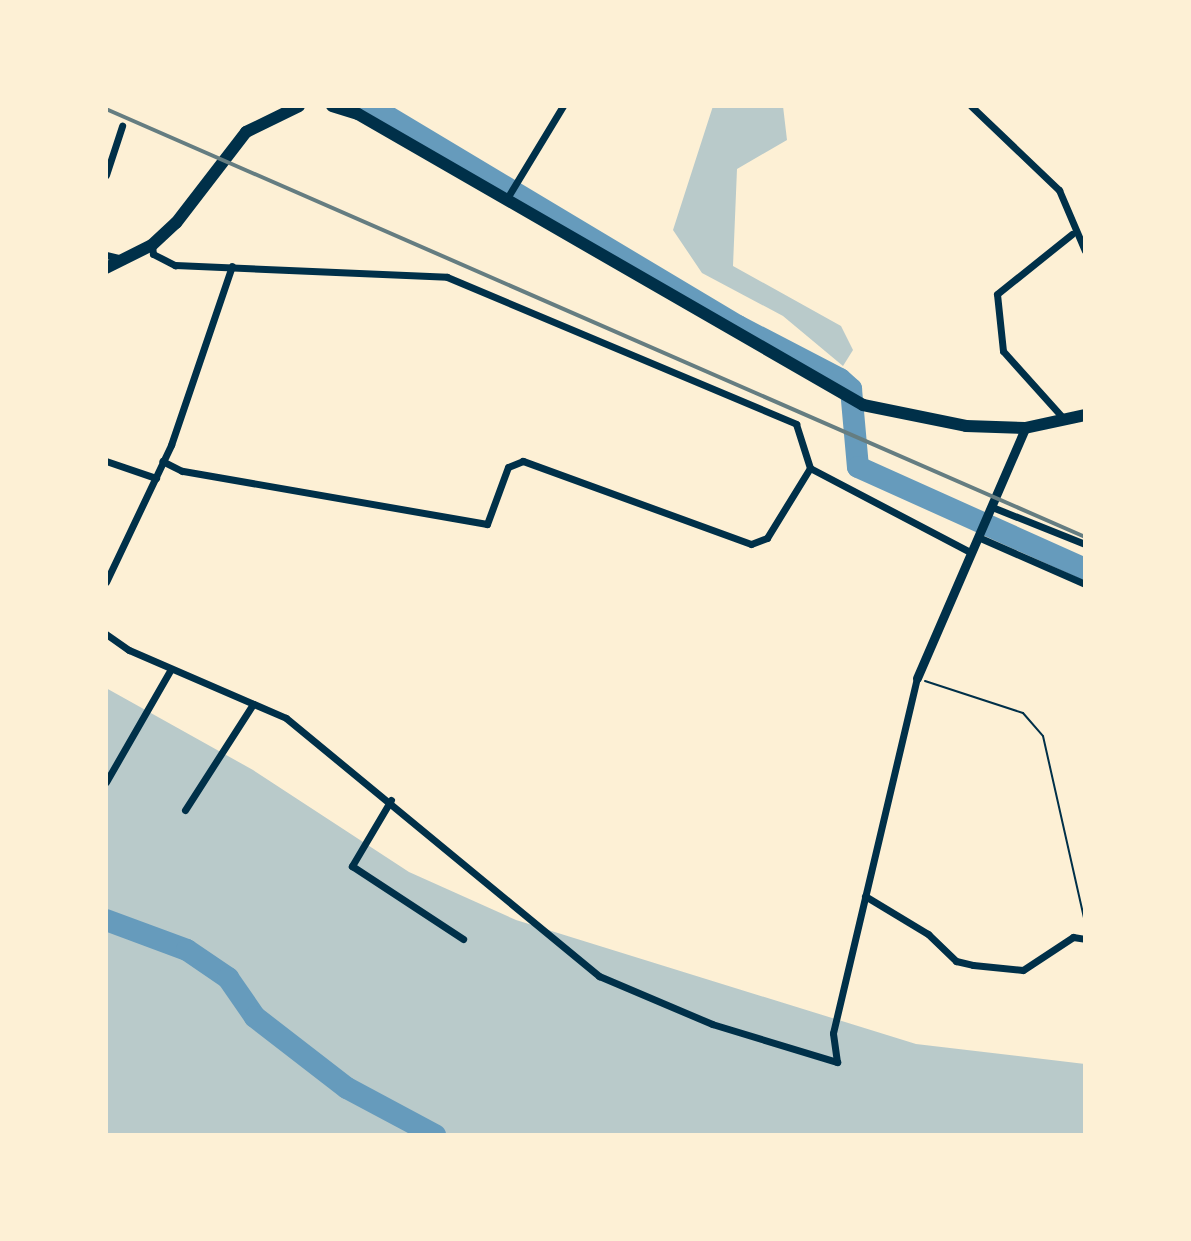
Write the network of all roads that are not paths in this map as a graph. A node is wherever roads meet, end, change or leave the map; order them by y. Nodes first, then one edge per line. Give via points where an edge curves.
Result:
1 (299, 106) edge
2 (332, 106) edge
3 (563, 106) edge
4 (971, 106) edge
5 (122, 126) dead end
6 (106, 175) edge
7 (507, 198) junction
8 (1072, 234) junction
9 (152, 245) junction
10 (1085, 251) edge
11 (106, 255) edge
12 (127, 260) junction
13 (232, 266) junction
14 (106, 268) edge
15 (1085, 415) edge
16 (1065, 422) junction
17 (1025, 428) junction
18 (106, 461) edge
19 (162, 461) junction
20 (810, 468) junction
21 (156, 478) junction
22 (992, 507) junction
23 (978, 537) junction
24 (1085, 544) edge
25 (970, 552) junction
26 (106, 582) edge
27 (1085, 584) edge
28 (106, 634) edge
29 (171, 669) junction
30 (917, 678) joint
31 (253, 704) junction
32 (106, 782) edge
33 (391, 800) junction
34 (185, 810) dead end
35 (865, 896) junction
36 (463, 939) dead end
37 (1085, 939) edge

1 - 9 highway via 246,132
2 - 7 highway
3 - 7 street
4 - 8 street via 1059,190
5 - 6 street
7 - 17 highway via 863,405 914,419
8 - 10 street
8 - 16 street via 997,294 1003,351
9 - 12 highway
9 - 13 street via 153,254 175,265
11 - 12 street
12 - 14 highway
13 - 19 street
13 - 20 street via 447,277 796,424
15 - 16 highway
16 - 17 highway
17 - 22 street
18 - 21 street
19 - 20 street via 182,471 487,524 508,467 523,461 751,544 767,538
19 - 21 street
20 - 25 street
21 - 26 street
22 - 23 street
22 - 24 street
23 - 25 street
23 - 27 street
25 - 30 street
28 - 29 street
29 - 31 street
29 - 32 street
30 - 35 street
31 - 33 street via 286,718
31 - 34 street
33 - 35 street via 599,976 712,1024 837,1062 833,1033
33 - 36 street via 352,866
35 - 37 street via 928,934 956,961 973,965 1023,970 1073,937

